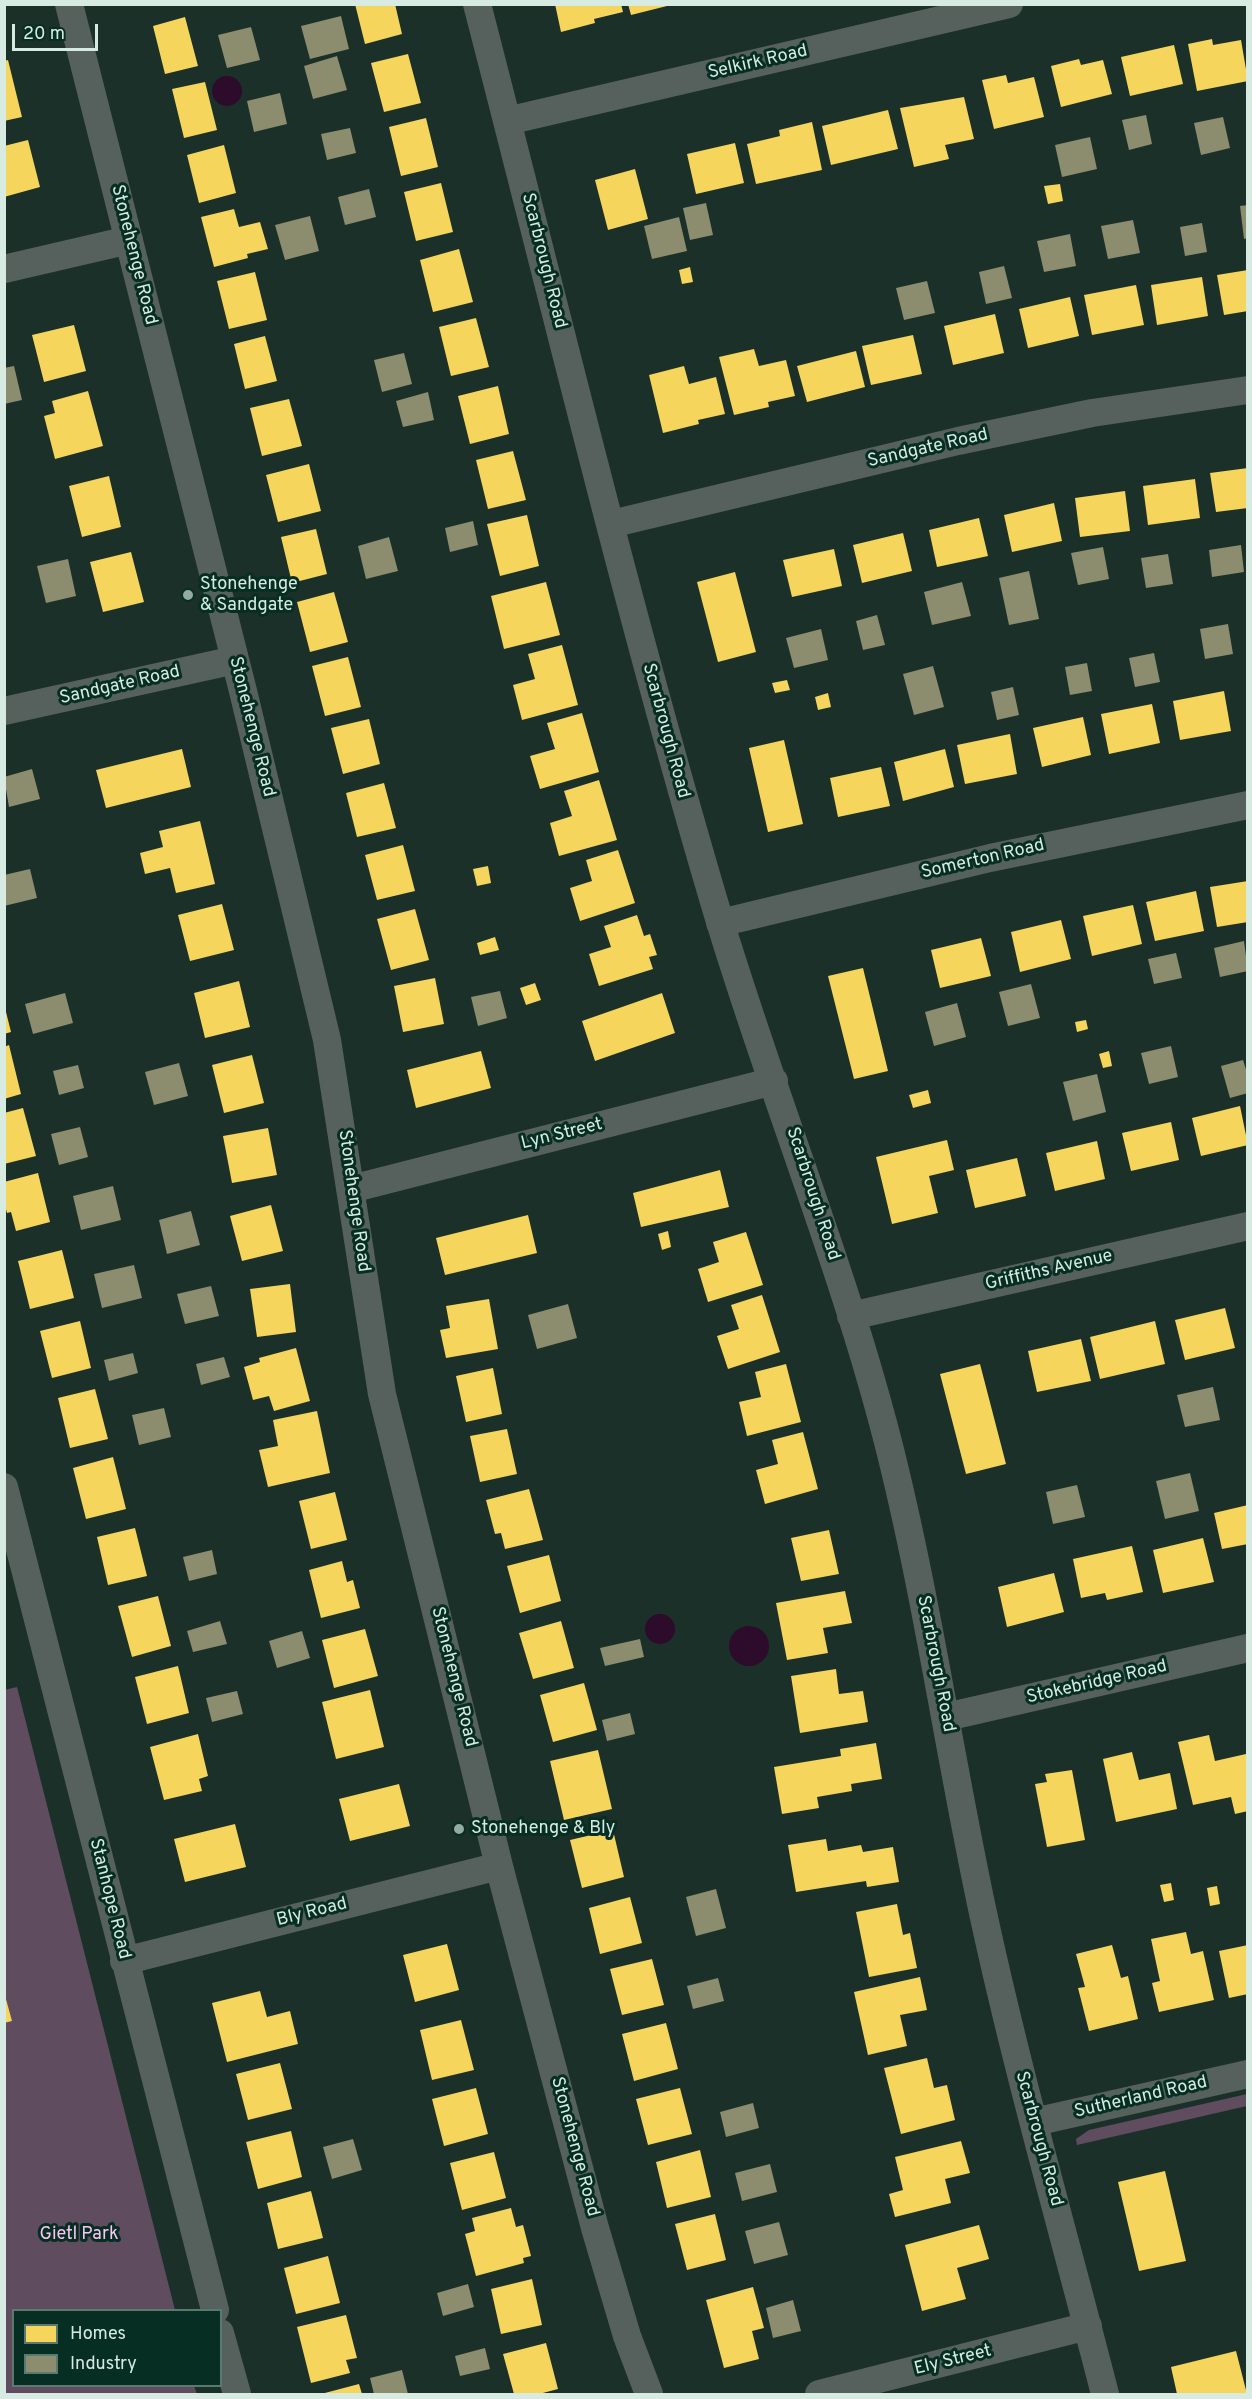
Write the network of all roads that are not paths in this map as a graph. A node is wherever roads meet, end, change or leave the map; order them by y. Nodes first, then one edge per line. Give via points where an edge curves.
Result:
1 (69, 4) edge
2 (477, 4) edge
3 (1009, 4) edge
4 (507, 121) junction
5 (129, 240) junction
6 (4, 269) edge
7 (1248, 390) edge
8 (611, 524) junction
9 (235, 660) junction
10 (4, 711) edge
11 (1248, 805) edge
12 (720, 923) junction
13 (774, 1081) junction
14 (351, 1189) junction
15 (1248, 1226) edge
16 (851, 1316) junction
17 (4, 1487) edge
18 (1248, 1648) edge
19 (946, 1717) junction
20 (499, 1866) junction
21 (124, 1961) junction
22 (1248, 2074) edge
23 (1034, 2122) junction
24 (215, 2309) edge
25 (1088, 2326) junction
26 (222, 2340) edge
27 (237, 2394) edge
28 (649, 2394) edge
29 (819, 2394) edge
30 (1105, 2394) edge

1 - 5 street, Stonehenge Road
2 - 4 street, Scarbrough Road
3 - 4 street, Selkirk Road
4 - 8 street, Scarbrough Road
5 - 6 street
5 - 9 street, Stonehenge Road
7 - 8 street, Sandgate Road via 1092,413
8 - 12 street, Scarbrough Road via 671,757
9 - 10 street, Sandgate Road
9 - 14 street, Stonehenge Road via 327,1040
11 - 12 street, Somerton Road via 990,858
12 - 13 street, Scarbrough Road
13 - 14 street, Lyn Street
13 - 16 street, Scarbrough Road
14 - 20 street, Stonehenge Road via 382,1394
15 - 16 street, Griffiths Avenue
16 - 19 street, Scarbrough Road via 887,1439
17 - 21 street, Stanhope Road
18 - 19 street, Stokebridge Road
19 - 23 street, Scarbrough Road via 1002,2001
20 - 21 street, Bly Road
20 - 28 street, Stonehenge Road via 595,2228
21 - 24 street, Stanhope Road
22 - 23 street, Sutherland Road
23 - 25 street, Scarbrough Road
25 - 29 street, Ely Street
25 - 30 street, Scarbrough Road
26 - 27 street

